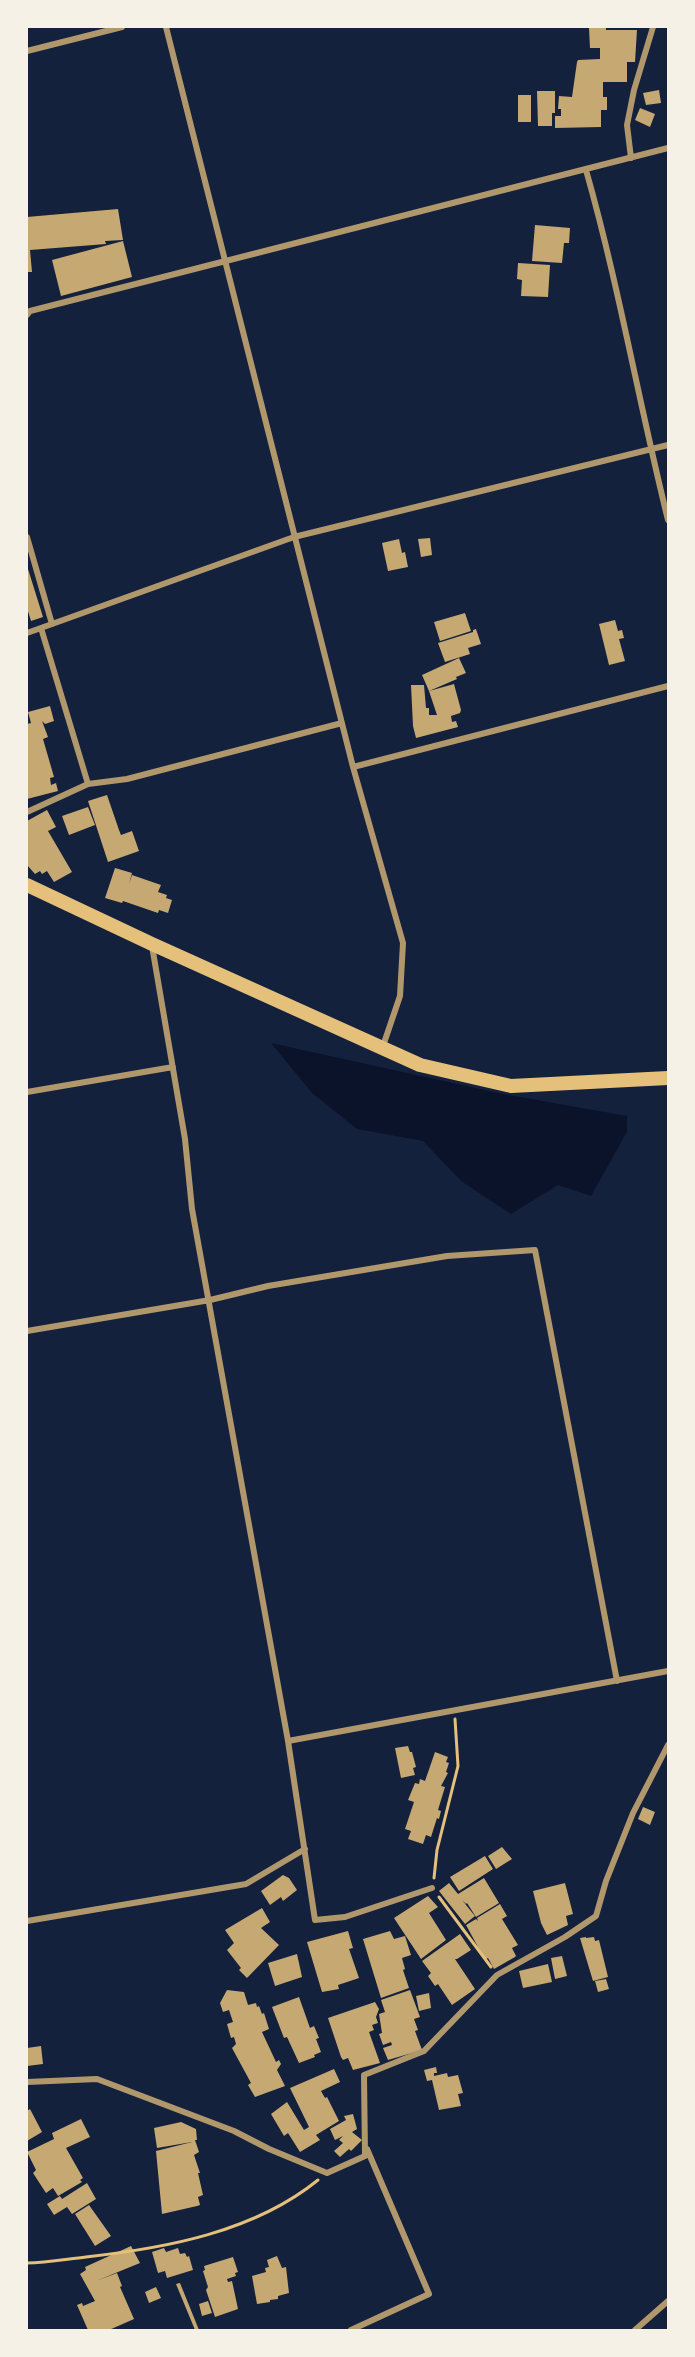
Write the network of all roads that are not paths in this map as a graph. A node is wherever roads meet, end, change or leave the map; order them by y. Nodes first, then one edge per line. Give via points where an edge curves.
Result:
1 (123, 27) edge
2 (166, 27) edge
3 (653, 27) edge
4 (27, 51) edge
5 (668, 148) edge
6 (631, 158) junction
7 (586, 170) junction
8 (224, 261) junction
9 (27, 315) edge
10 (668, 445) edge
11 (650, 450) junction
12 (668, 520) edge
13 (27, 537) edge
14 (294, 537) junction
15 (52, 624) junction
16 (40, 628) junction
17 (27, 633) edge
18 (668, 686) edge
19 (342, 723) junction
20 (353, 767) junction
21 (88, 784) junction
22 (27, 812) edge
23 (27, 885) edge
24 (152, 944) junction
25 (382, 1049) junction
26 (172, 1067) junction
27 (668, 1078) edge
28 (27, 1092) edge
29 (210, 1300) junction
30 (27, 1331) edge
31 (668, 1671) edge
32 (617, 1681) junction
33 (288, 1741) junction
34 (668, 1745) edge
35 (305, 1849) junction
36 (432, 1888) road end
37 (27, 1921) edge
38 (27, 2082) edge
39 (367, 2149) junction
40 (668, 2301) edge
41 (351, 2330) edge
42 (635, 2330) edge

1 - 4 street
2 - 8 street
3 - 6 street via 627,125
5 - 6 street
6 - 7 street
7 - 8 street
7 - 11 street via 608,247
8 - 9 street via 30,311
8 - 14 street
10 - 11 street
11 - 12 street
11 - 14 street
13 - 15 street
14 - 15 street
14 - 19 street
15 - 16 street
16 - 17 street
16 - 21 street
18 - 20 street
19 - 20 street
19 - 21 street via 127,779
20 - 25 street via 403,943 400,996
21 - 22 street
23 - 24 main road
24 - 25 main road
24 - 26 street
25 - 27 main road via 420,1065 511,1086
26 - 28 street
26 - 29 street via 192,1209
29 - 30 street
29 - 32 street via 268,1286 447,1256 535,1250
29 - 33 street
31 - 32 street
32 - 33 street
33 - 35 street
34 - 39 street via 633,1813 596,1916 497,1975 424,2052 364,2075
35 - 36 street via 315,1920 345,1917
35 - 37 street via 246,1884
38 - 39 street via 97,2079 234,2131 327,2173 365,2156
39 - 41 street via 429,2294
40 - 42 street

